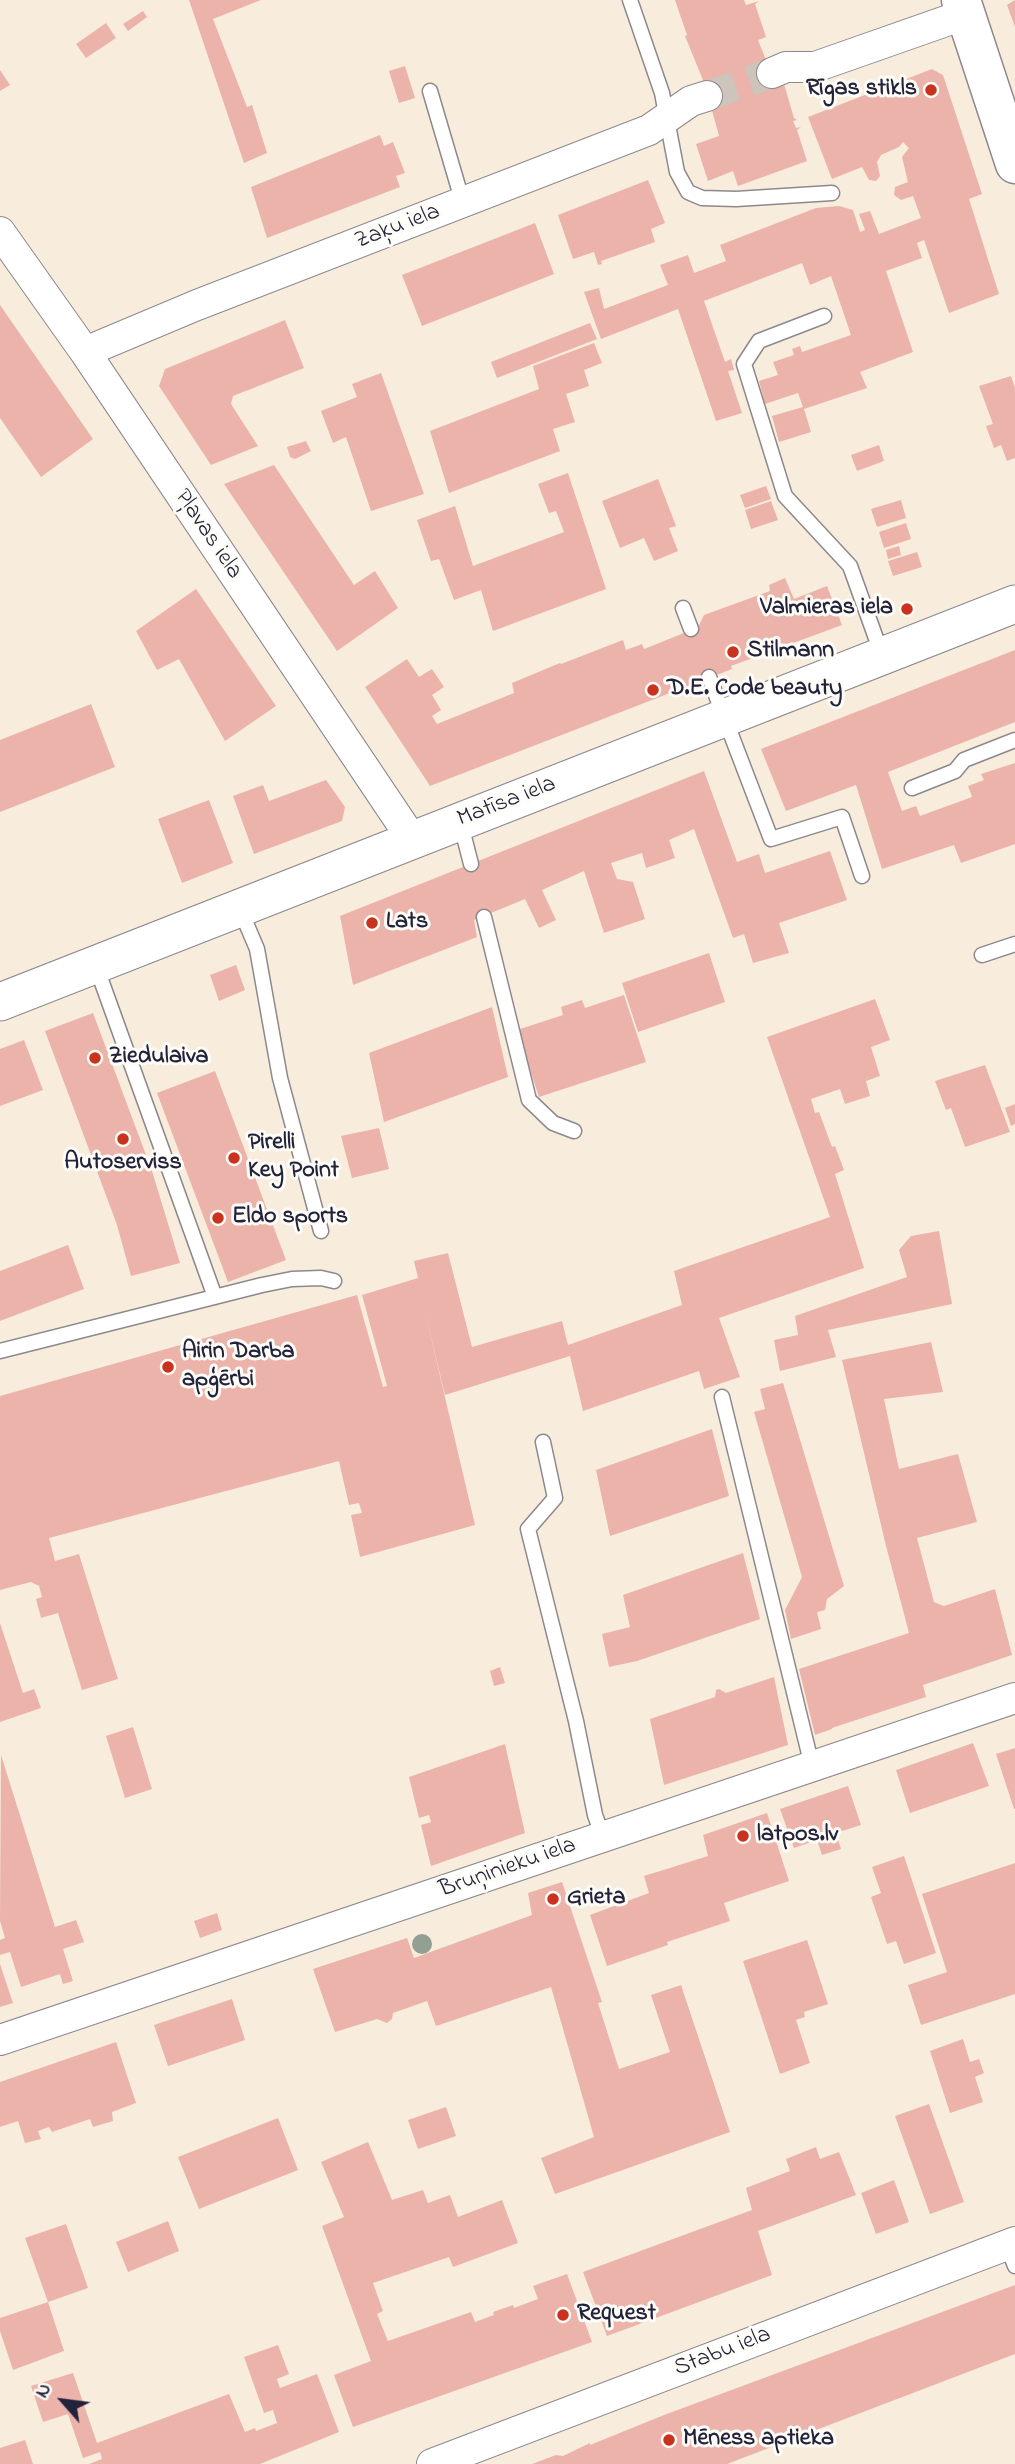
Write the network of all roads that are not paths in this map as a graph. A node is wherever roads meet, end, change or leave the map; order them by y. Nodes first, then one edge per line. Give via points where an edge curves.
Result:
1 (630, 0) edge
2 (963, 7) edge
3 (772, 73) tunnel mouth
4 (430, 91) dead end
5 (707, 96) tunnel mouth
6 (667, 118) junction
7 (1015, 164) edge
8 (832, 193) dead end
9 (463, 203) junction
10 (0, 232) edge
11 (824, 316) dead end
12 (85, 352) junction
13 (1015, 604) edge
14 (683, 608) dead end
15 (691, 629) dead end
16 (883, 656) junction
17 (709, 677) dead end
18 (724, 718) junction
19 (1015, 740) edge
20 (912, 788) dead end
21 (460, 821) junction
22 (412, 839) junction
23 (471, 864) dead end
24 (862, 876) dead end
25 (240, 908) junction
26 (484, 917) dead end
27 (1015, 944) edge
28 (982, 955) dead end
29 (96, 965) junction
30 (0, 1002) edge
31 (573, 1131) dead end
32 (321, 1231) dead end
33 (334, 1282) dead end
34 (215, 1297) junction
35 (0, 1350) edge
36 (722, 1397) dead end
37 (543, 1443) dead end
38 (1015, 1698) edge
39 (812, 1766) junction
40 (603, 1837) junction
41 (0, 2040) edge
42 (1012, 2251) edge
43 (432, 2464) edge

1 - 6 lane
2 - 3 street via 815,66
2 - 7 main road
4 - 9 lane
5 - 6 street, Zaķu iela
6 - 8 lane via 677,172 688,192 702,198 736,199
6 - 9 street, Zaķu iela via 649,130
9 - 12 street, Zaķu iela
10 - 12 street, Pļavas iela
11 - 16 lane via 759,341 744,364 785,496 850,566
12 - 22 street, Pļavas iela
13 - 16 street, Matīsa iela
14 - 15 lane
16 - 18 street, Matīsa iela
17 - 18 lane
18 - 21 street, Matīsa iela
18 - 24 lane via 771,839 842,817
19 - 20 lane
21 - 22 street, Matīsa iela
21 - 23 lane
22 - 25 street, Matīsa iela
25 - 29 street, Matīsa iela
25 - 32 lane via 257,949 280,1078
26 - 31 lane via 529,1100 553,1123
27 - 28 lane
29 - 30 street, Matīsa iela
29 - 34 lane
33 - 34 lane via 292,1279
34 - 35 lane
36 - 39 lane
37 - 40 lane via 555,1497 528,1529
38 - 39 street, Bruņinieku iela
39 - 40 street, Bruņinieku iela
40 - 41 street, Bruņinieku iela
42 - 43 street, Stabu iela

